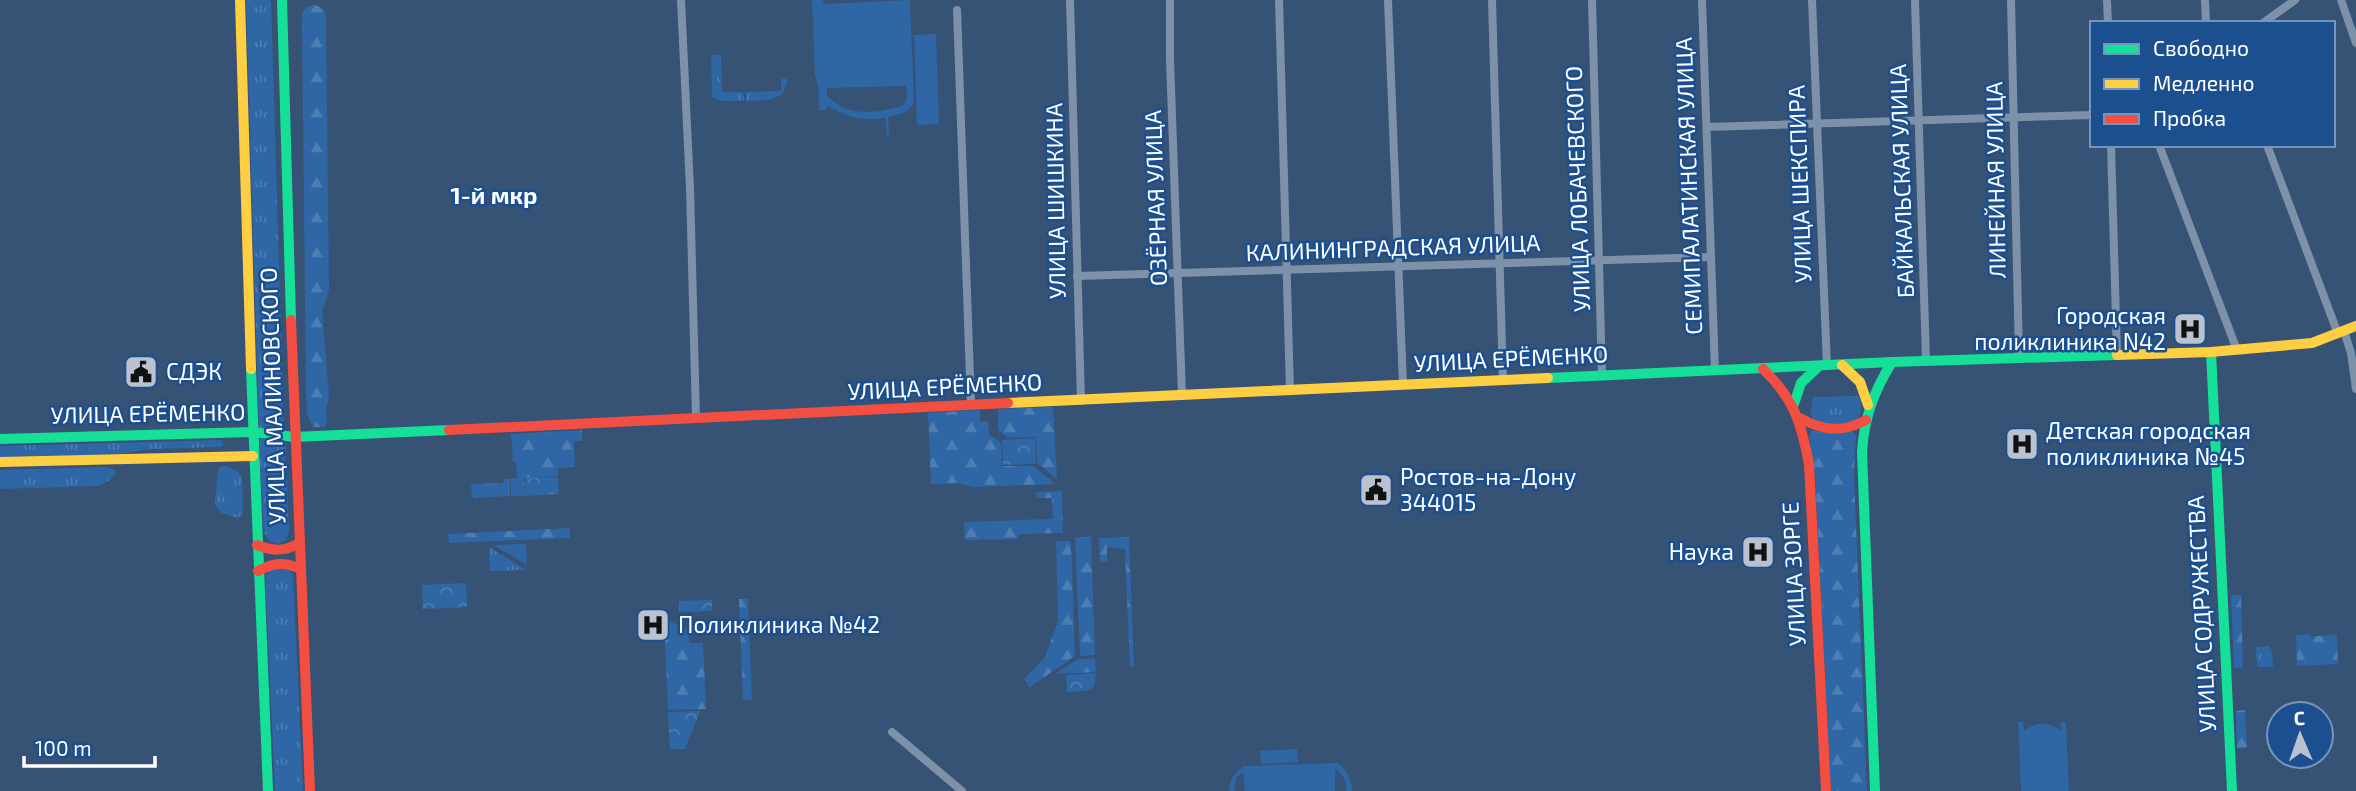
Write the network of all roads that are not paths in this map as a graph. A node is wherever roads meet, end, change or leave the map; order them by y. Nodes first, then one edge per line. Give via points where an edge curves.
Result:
1 (240, 0) edge
2 (282, 0) edge
3 (681, 0) edge
4 (1070, 0) edge
5 (1170, 0) edge
6 (1279, 0) edge
7 (1388, 0) edge
8 (1492, 0) edge
9 (1592, 0) edge
10 (1702, 0) edge
11 (1812, 0) edge
12 (1914, 0) edge
13 (2011, 0) edge
14 (2107, 0) edge
15 (2205, 0) edge
16 (2295, 0) edge
17 (2341, 0) edge
18 (957, 9) dead end
19 (2108, 21) edge
20 (2206, 21) edge
21 (2266, 21) edge
22 (2356, 43) edge
23 (2090, 115) edge
24 (2014, 118) junction
25 (1919, 121) junction
26 (1816, 125) junction
27 (1707, 127) junction
28 (2111, 147) edge
29 (2160, 147) edge
30 (2268, 147) edge
31 (1711, 257) junction
32 (1600, 261) junction
33 (1499, 264) junction
34 (1398, 267) junction
35 (1287, 270) junction
36 (1178, 273) junction
37 (1077, 276) junction
38 (2356, 327) edge
39 (2341, 332) junction
40 (2237, 350) junction
41 (2211, 352) junction
42 (2117, 355) junction
43 (2019, 358) junction
44 (1927, 361) junction
45 (1892, 362) junction
46 (1842, 365) junction
47 (1823, 366) junction
48 (1763, 369) junction
49 (1715, 372) junction
50 (1602, 376) junction
51 (1503, 381) junction
52 (1402, 385) junction
53 (2356, 389) edge
54 (1290, 390) junction
55 (1182, 396) junction
56 (1081, 401) junction
57 (1794, 404) junction
58 (1868, 404) junction
59 (971, 405) junction
60 (696, 418) junction
61 (1800, 418) junction
62 (1866, 420) junction
63 (252, 432) junction
64 (223, 433) junction
65 (294, 437) junction
66 (0, 439) edge
67 (225, 456) junction
68 (253, 456) junction
69 (0, 462) edge
70 (299, 543) junction
71 (257, 545) junction
72 (300, 569) junction
73 (258, 571) junction
74 (892, 732) dead end
75 (268, 791) edge
76 (310, 791) edge
77 (962, 791) edge
78 (1826, 791) edge
79 (1875, 791) edge
80 (2231, 791) edge

1 - 63 main road, УЛИЦА МАЛИНОВСКОГО
2 - 65 main road, УЛИЦА МАЛИНОВСКОГО
3 - 60 street
4 - 37 street, УЛИЦА ШИШКИНА
5 - 36 street, ОЗЁРНАЯ УЛИЦА
6 - 35 street
7 - 34 street
8 - 33 street
9 - 32 street, УЛИЦА ЛОБАЧЕВСКОГО
10 - 27 street, СЕМИПАЛАТИНСКАЯ УЛИЦА
11 - 26 street, УЛИЦА ШЕКСПИРА
12 - 25 street, БАЙКАЛЬСКАЯ УЛИЦА
13 - 24 street, ЛИНЕЙНАЯ УЛИЦА
14 - 19 street
15 - 20 street
16 - 21 street
17 - 22 street
18 - 59 street
23 - 24 street
24 - 25 street
24 - 43 street, ЛИНЕЙНАЯ УЛИЦА
25 - 26 street
25 - 44 street, БАЙКАЛЬСКАЯ УЛИЦА
26 - 27 street
26 - 47 street, УЛИЦА ШЕКСПИРА
27 - 31 street, СЕМИПАЛАТИНСКАЯ УЛИЦА
28 - 42 street
29 - 40 street
30 - 39 street
31 - 32 street, КАЛИНИНГРАДСКАЯ УЛИЦА
31 - 49 street, СЕМИПАЛАТИНСКАЯ УЛИЦА
32 - 33 street, КАЛИНИНГРАДСКАЯ УЛИЦА
32 - 50 street, УЛИЦА ЛОБАЧЕВСКОГО
33 - 34 street, КАЛИНИНГРАДСКАЯ УЛИЦА
33 - 51 street
34 - 35 street, КАЛИНИНГРАДСКАЯ УЛИЦА
34 - 52 street
35 - 36 street, КАЛИНИНГРАДСКАЯ УЛИЦА
35 - 54 street
36 - 37 street, КАЛИНИНГРАДСКАЯ УЛИЦА
36 - 55 street, ОЗЁРНАЯ УЛИЦА
37 - 56 street, УЛИЦА ШИШКИНА
38 - 39 main road, УЛИЦА ЕРЁМЕНКО
39 - 40 main road, УЛИЦА ЕРЁМЕНКО via 2312,343
39 - 53 street via 2351,353
40 - 41 main road, УЛИЦА ЕРЁМЕНКО
41 - 42 main road, УЛИЦА ЕРЁМЕНКО
41 - 80 main road, УЛИЦА СОДРУЖЕСТВА
42 - 43 main road, УЛИЦА ЕРЁМЕНКО
43 - 44 main road, УЛИЦА ЕРЁМЕНКО
44 - 45 main road, УЛИЦА ЕРЁМЕНКО
45 - 46 main road, УЛИЦА ЕРЁМЕНКО
45 - 58 main road
46 - 47 main road, УЛИЦА ЕРЁМЕНКО
46 - 58 main road via 1859,379
47 - 48 main road, УЛИЦА ЕРЁМЕНКО
47 - 57 main road via 1801,383
48 - 49 main road, УЛИЦА ЕРЁМЕНКО
48 - 57 main road, УЛИЦА ЗОРГЕ
49 - 50 main road, УЛИЦА ЕРЁМЕНКО
50 - 51 main road, УЛИЦА ЕРЁМЕНКО
51 - 52 main road, УЛИЦА ЕРЁМЕНКО
52 - 54 main road, УЛИЦА ЕРЁМЕНКО
54 - 55 main road, УЛИЦА ЕРЁМЕНКО
55 - 56 main road, УЛИЦА ЕРЁМЕНКО
56 - 59 main road, УЛИЦА ЕРЁМЕНКО
57 - 61 main road, УЛИЦА ЗОРГЕ
58 - 62 main road
59 - 60 main road, УЛИЦА ЕРЁМЕНКО
60 - 65 main road, УЛИЦА ЕРЁМЕНКО
61 - 62 main road via 1831,430
61 - 78 main road, УЛИЦА ЗОРГЕ via 1810,479
62 - 79 main road via 1862,457
63 - 64 main road, УЛИЦА ЕРЁМЕНКО
63 - 65 main road, УЛИЦА ЕРЁМЕНКО
63 - 68 main road, УЛИЦА МАЛИНОВСКОГО
64 - 66 main road, УЛИЦА ЕРЁМЕНКО
64 - 67 main road via 228,444
65 - 70 main road, УЛИЦА МАЛИНОВСКОГО
67 - 68 main road, УЛИЦА ЕРЁМЕНКО
67 - 69 main road, УЛИЦА ЕРЁМЕНКО
68 - 71 main road, УЛИЦА МАЛИНОВСКОГО
70 - 71 main road via 278,551
70 - 72 main road, УЛИЦА МАЛИНОВСКОГО
71 - 73 main road, УЛИЦА МАЛИНОВСКОГО
72 - 73 main road via 279,563
72 - 76 main road, УЛИЦА МАЛИНОВСКОГО
73 - 75 main road, УЛИЦА МАЛИНОВСКОГО
74 - 77 street

